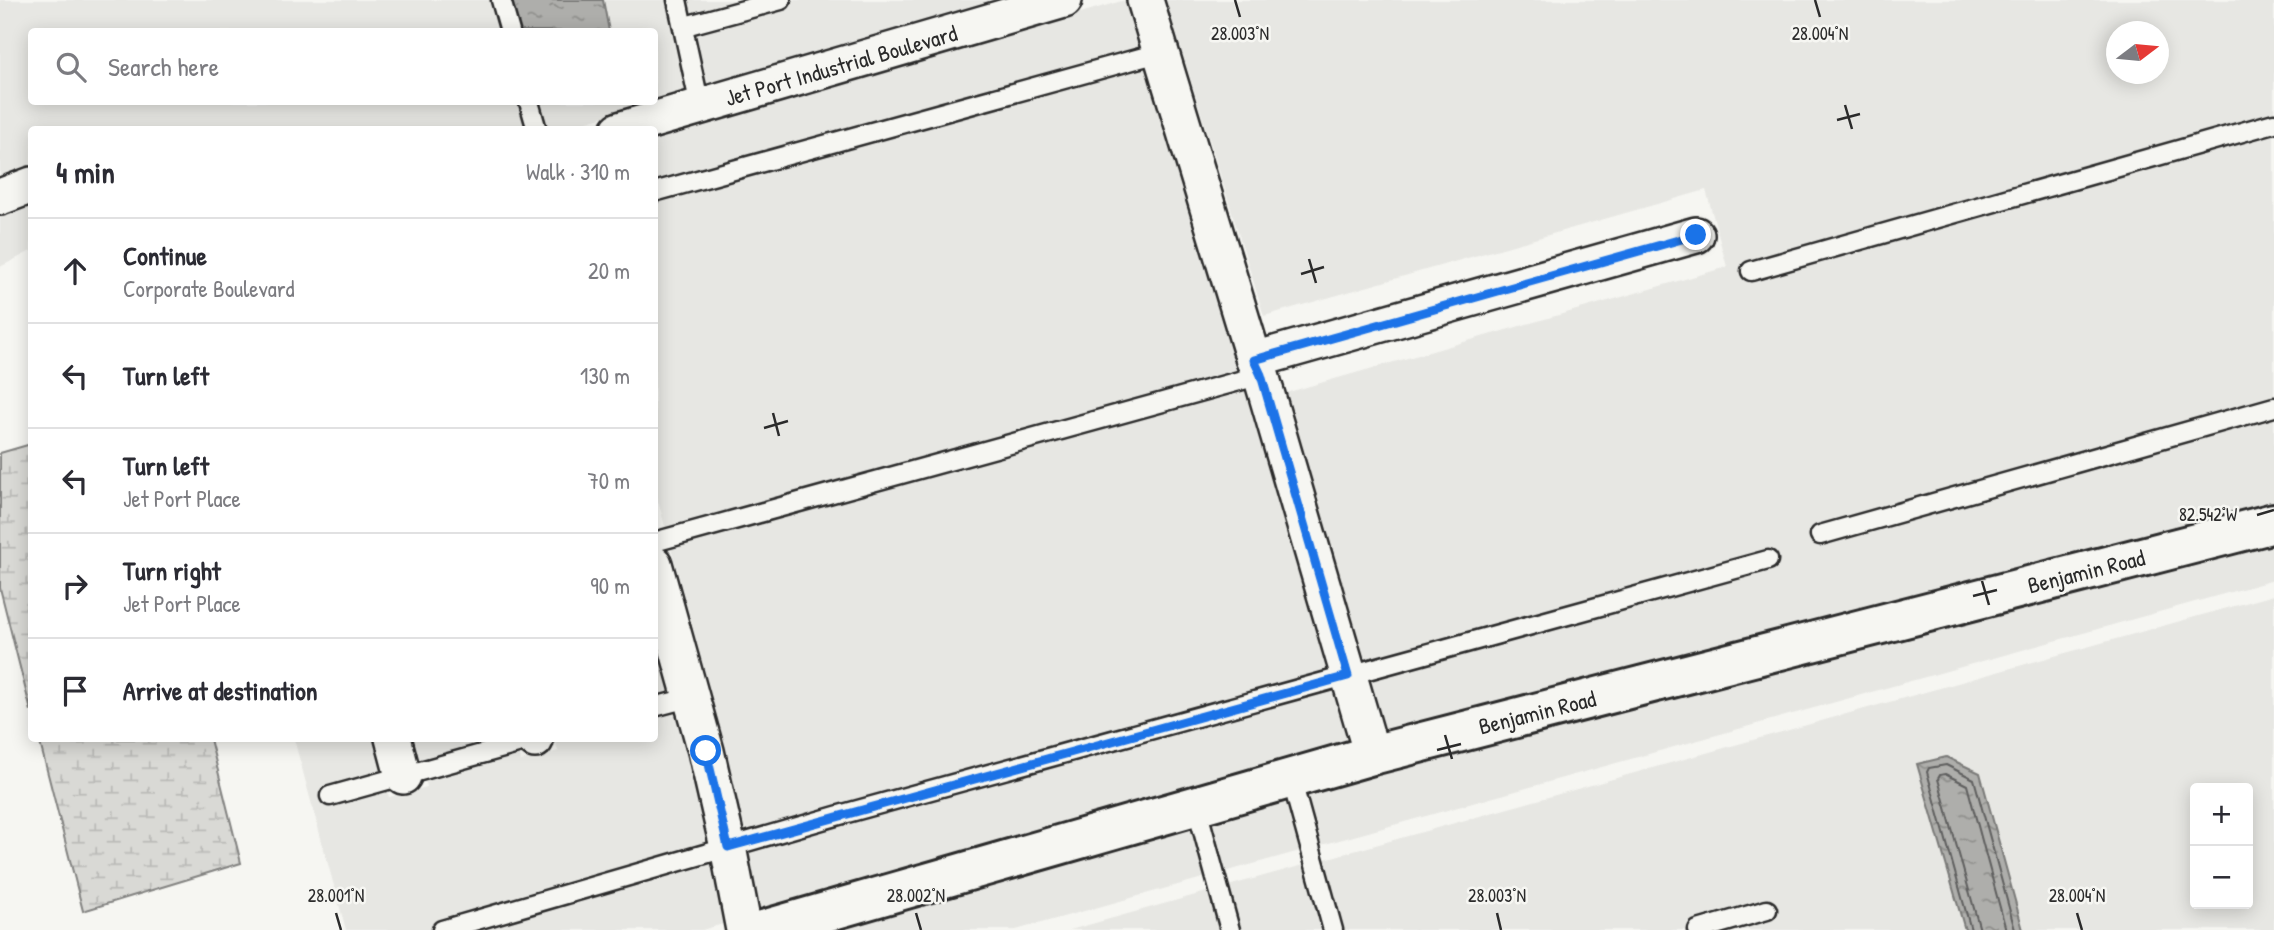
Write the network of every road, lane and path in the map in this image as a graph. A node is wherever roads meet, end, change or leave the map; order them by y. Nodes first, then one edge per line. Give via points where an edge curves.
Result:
1 (501, 0) edge
2 (677, 0) edge
3 (781, 0) edge
4 (1063, 0) edge
5 (1145, 0) edge
6 (685, 26) junction
7 (509, 28) edge
8 (1161, 52) junction
9 (530, 105) edge
10 (700, 106) junction
11 (2274, 123) edge
12 (536, 126) edge
13 (632, 126) edge
14 (28, 186) edge
15 (658, 191) edge
16 (0, 197) edge
17 (1696, 235) dead end
18 (1751, 271) dead end
19 (1258, 367) junction
20 (2274, 407) edge
21 (2274, 523) edge
22 (1820, 535) dead end
23 (658, 541) edge
24 (1768, 560) dead end
25 (658, 578) edge
26 (1348, 676) junction
27 (692, 697) junction
28 (658, 706) edge
29 (394, 742) edge
30 (525, 742) edge
31 (1372, 755) junction
32 (403, 776) junction
33 (1291, 778) junction
34 (330, 796) dead end
35 (1196, 805) junction
36 (728, 847) junction
37 (1767, 910) dead end
38 (442, 930) edge
39 (744, 930) edge
40 (763, 930) edge
41 (1230, 930) edge
42 (1333, 930) edge
43 (1698, 930) edge

1 - 7 lane
2 - 6 lane
3 - 6 lane
4 - 10 street, Jet Port Industrial Boulevard
5 - 8 street
6 - 10 lane
8 - 15 lane
8 - 19 street
9 - 12 lane
10 - 13 street, Jet Port Industrial Boulevard
11 - 18 lane
14 - 16 street
17 - 19 street
19 - 23 lane
19 - 26 street
20 - 22 lane
21 - 31 street, Benjamin Road
24 - 26 lane
25 - 27 street
26 - 31 street
26 - 36 lane
27 - 28 lane
27 - 36 street
29 - 32 street
30 - 32 lane
31 - 33 street, Benjamin Road
32 - 34 lane
33 - 35 street, Benjamin Road
33 - 42 lane
35 - 40 street, Benjamin Road
35 - 41 lane
36 - 38 lane
36 - 39 street
37 - 43 lane

